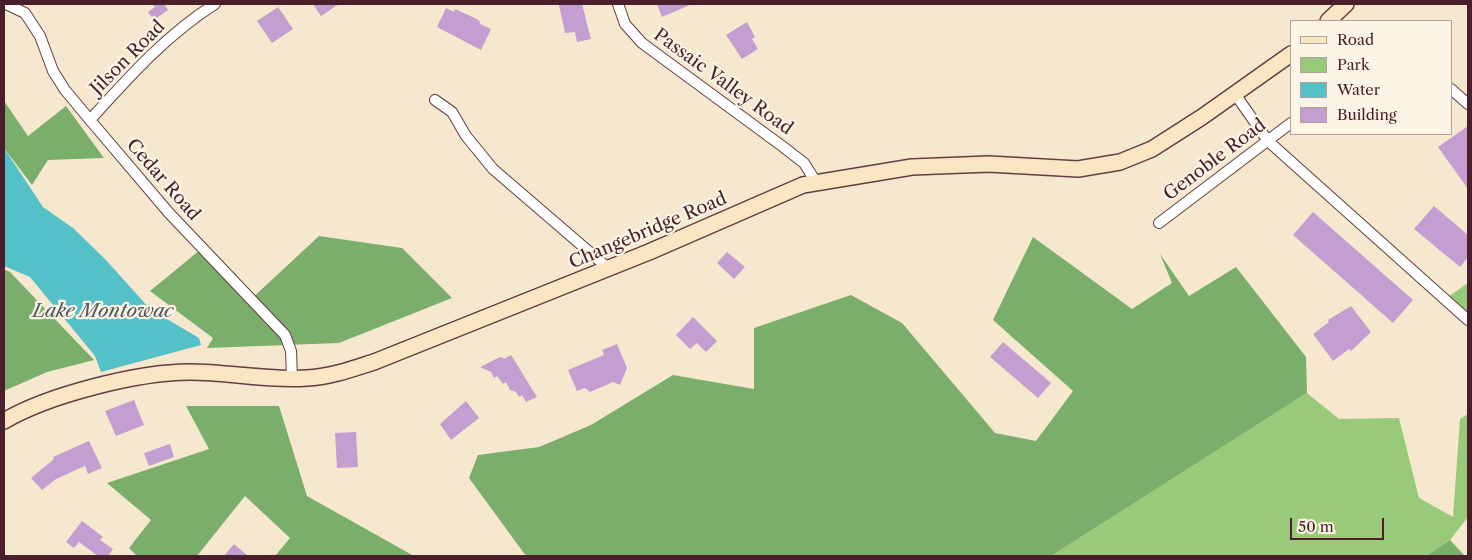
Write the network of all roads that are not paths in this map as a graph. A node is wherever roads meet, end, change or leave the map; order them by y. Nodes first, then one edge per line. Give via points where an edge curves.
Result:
1 (6, 4) edge
2 (215, 4) edge
3 (618, 4) edge
4 (1346, 4) edge
5 (1329, 20) edge
6 (1290, 55) edge
7 (1452, 90) edge
8 (1235, 94) junction
9 (435, 100) dead end
10 (1468, 104) edge
11 (90, 120) junction
12 (1290, 124) edge
13 (1268, 140) junction
14 (816, 182) junction
15 (1158, 223) dead end
16 (608, 268) junction
17 (1468, 320) edge
18 (292, 378) junction
19 (4, 421) edge

1 - 11 street, Cedar Road via 25,13 40,36 53,71
2 - 11 street, Jilson Road via 151,53
3 - 14 street, Passaic Valley Road via 625,24 642,43 804,163
4 - 5 main road
6 - 8 main road, Changebridge Road
7 - 10 street
8 - 13 street
8 - 14 main road, Changebridge Road via 1152,149 1104,166 1078,169 946,164
9 - 16 street via 452,112 492,169
11 - 18 street, Cedar Road via 170,213 280,329 291,352
12 - 13 street, Genoble Road
13 - 15 street, Genoble Road
13 - 17 street
14 - 16 main road, Changebridge Road
16 - 18 main road, Changebridge Road via 374,362 339,373
18 - 19 main road, Changebridge Road via 213,372 153,376 51,400

